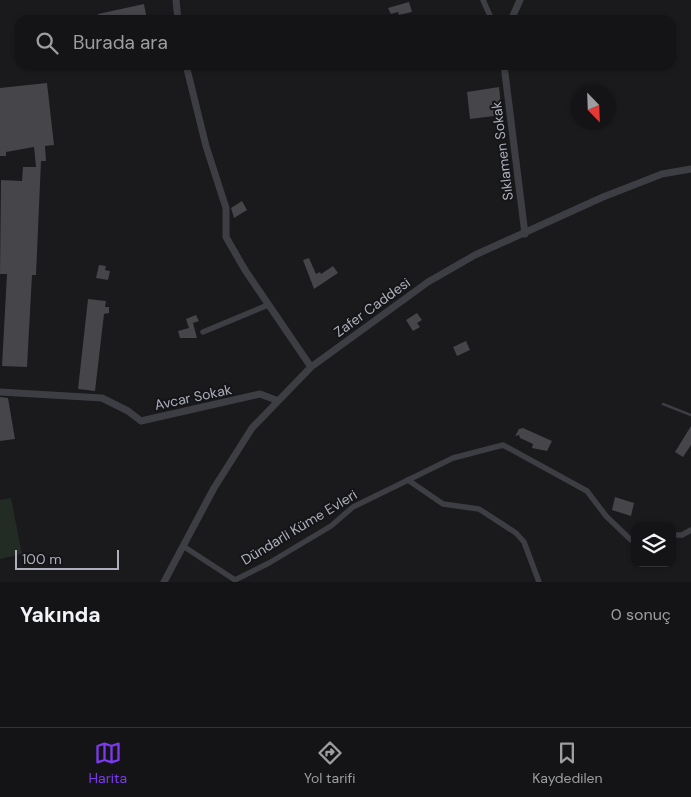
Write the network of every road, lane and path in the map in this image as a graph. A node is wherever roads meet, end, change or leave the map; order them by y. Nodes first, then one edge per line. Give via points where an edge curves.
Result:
1 (176, 0) edge
2 (483, 0) edge
3 (520, 0) edge
4 (178, 15) edge
5 (490, 15) edge
6 (513, 15) edge
7 (187, 70) edge
8 (505, 70) edge
9 (691, 170) edge
10 (525, 234) junction
11 (268, 305) junction
12 (203, 332) dead end
13 (311, 367) junction
14 (0, 392) edge
15 (276, 400) junction
16 (663, 404) dead end
17 (691, 416) edge
18 (408, 480) junction
19 (691, 530) edge
20 (676, 535) edge
21 (631, 540) edge
22 (183, 546) junction
23 (164, 582) edge
24 (539, 582) edge

1 - 4 street
2 - 5 street
3 - 6 street
7 - 11 street via 226,208 226,236
8 - 10 street, Sıklamen Sokak
9 - 10 street, Zafer Caddesi via 662,174 603,197
10 - 13 street, Zafer Caddesi via 475,255 428,282
11 - 12 street
11 - 13 street
13 - 15 street, Zafer Caddesi
14 - 15 street, Avcar Sokak via 102,398 141,421 260,394
15 - 22 street, Zafer Caddesi via 252,428 214,488
16 - 17 lane
18 - 21 street, Dündarli Küme Evleri via 453,458 503,446 587,491 606,516
18 - 22 street, Dündarli Küme Evleri via 353,507 331,526 270,564 235,580
18 - 24 street via 443,504 479,509 516,534 524,542
19 - 20 street
22 - 23 street, Zafer Caddesi

